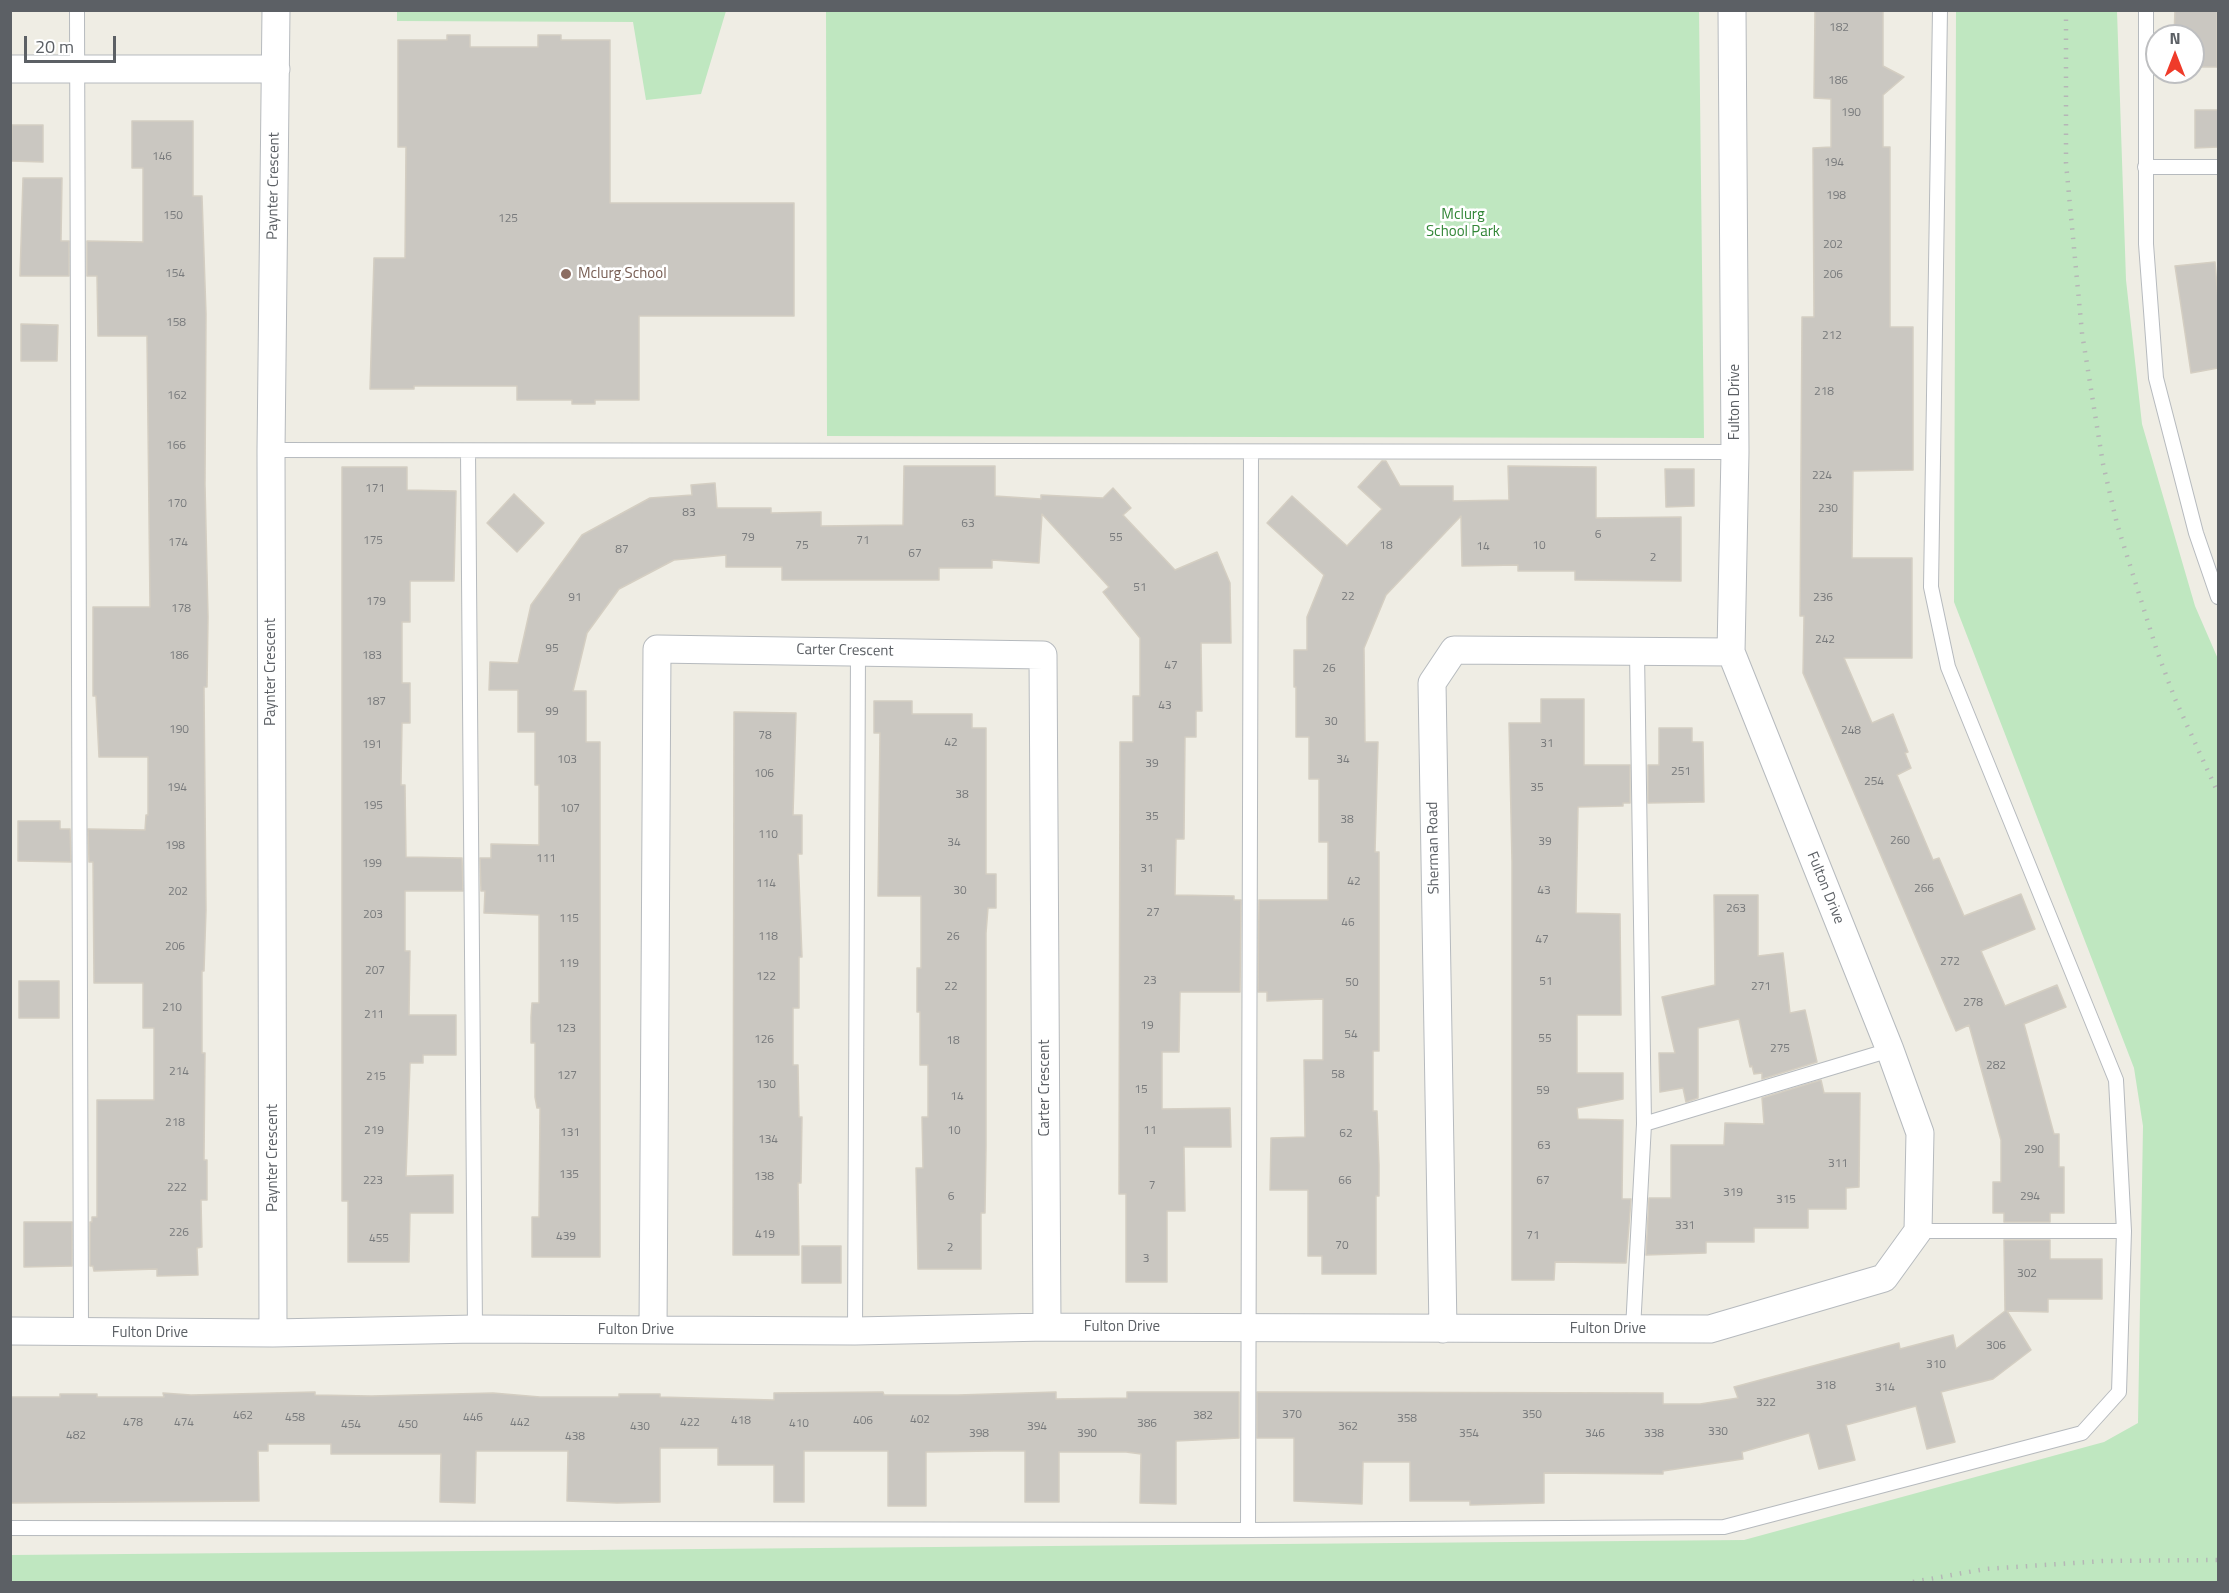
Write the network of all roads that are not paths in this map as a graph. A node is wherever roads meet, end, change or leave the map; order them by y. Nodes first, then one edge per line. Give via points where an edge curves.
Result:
1 (77, 10) edge
2 (276, 10) edge
3 (1732, 10) edge
4 (1940, 10) edge
5 (2146, 10) edge
6 (10, 69) edge
7 (77, 69) junction
8 (276, 69) junction
9 (2145, 167) junction
10 (2218, 167) edge
11 (271, 450) junction
12 (468, 451) junction
13 (1251, 452) junction
14 (1735, 452) junction
15 (2218, 597) edge
16 (858, 651) junction
17 (1637, 652) junction
18 (1731, 652) junction
19 (1890, 1050) junction
20 (1644, 1124) junction
21 (1918, 1231) junction
22 (2124, 1231) junction
23 (1047, 1327) junction
24 (1248, 1328) junction
25 (475, 1329) junction
26 (1443, 1329) junction
27 (1633, 1329) junction
28 (653, 1330) junction
29 (10, 1331) edge
30 (855, 1331) junction
31 (81, 1332) junction
32 (273, 1333) junction
33 (10, 1528) edge
34 (1248, 1530) junction

1 - 7 lane
2 - 8 street, Paynter Crescent
3 - 14 street, Fulton Drive
4 - 22 lane via 1931,586 1948,666 2116,1080
5 - 9 lane
6 - 7 street
7 - 8 street
7 - 31 lane
8 - 11 street, Paynter Crescent
9 - 10 lane
9 - 15 lane via 2146,244 2156,378 2196,532
11 - 12 lane
11 - 32 street, Paynter Crescent
12 - 13 lane
12 - 25 lane
13 - 14 lane
13 - 24 lane
14 - 18 street, Fulton Drive
16 - 23 street, Carter Crescent via 1043,655
16 - 28 street, Carter Crescent via 657,649
16 - 30 lane
17 - 18 street, Sherman Road
17 - 20 lane
17 - 26 street, Sherman Road via 1454,650 1432,683
18 - 19 street, Fulton Drive
19 - 20 lane
19 - 21 street, Fulton Drive via 1920,1133
20 - 27 lane
21 - 22 lane
21 - 27 street, Fulton Drive via 1884,1278 1710,1329
22 - 34 lane via 2119,1392 2082,1432 1724,1527
23 - 24 street, Fulton Drive
23 - 30 street, Fulton Drive
24 - 26 street, Fulton Drive
24 - 34 lane
25 - 28 street, Fulton Drive
25 - 32 street, Fulton Drive
26 - 27 street, Fulton Drive
28 - 30 street, Fulton Drive
29 - 31 street, Fulton Drive
31 - 32 street, Fulton Drive
33 - 34 lane

